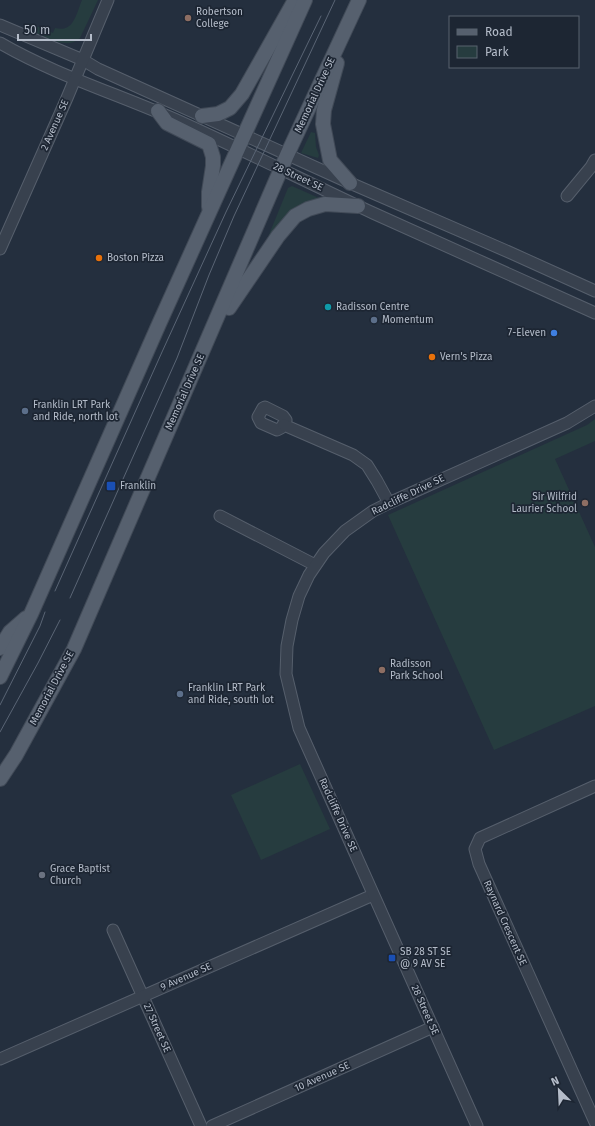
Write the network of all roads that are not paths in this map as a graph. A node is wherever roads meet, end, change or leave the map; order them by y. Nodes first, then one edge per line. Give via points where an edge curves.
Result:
1 (108, 0) edge
2 (295, 0) edge
3 (305, 0) edge
4 (359, 0) edge
5 (0, 25) edge
6 (347, 26) junction
7 (0, 43) edge
8 (83, 60) junction
9 (75, 79) junction
10 (158, 111) junction
11 (202, 116) junction
12 (245, 136) junction
13 (239, 149) junction
14 (287, 155) junction
15 (595, 160) edge
16 (281, 170) junction
17 (350, 183) junction
18 (567, 196) dead end
19 (358, 206) junction
20 (209, 212) junction
21 (0, 249) edge
22 (595, 291) edge
23 (595, 313) edge
24 (213, 329) junction
25 (595, 406) edge
26 (284, 425) dead end
27 (388, 503) junction
28 (220, 516) dead end
29 (315, 564) junction
30 (31, 614) junction
31 (0, 648) edge
32 (0, 678) edge
33 (0, 779) edge
34 (595, 786) edge
35 (373, 895) junction
36 (113, 930) dead end
37 (143, 996) junction
38 (433, 1027) junction
39 (0, 1059) edge
40 (595, 1122) edge
41 (201, 1126) edge
42 (212, 1126) edge
43 (477, 1126) edge

1 - 8 street, 2 Avenue SE
2 - 11 main road via 242,94 230,108 218,114
3 - 12 main road
4 - 6 main road, Memorial Drive SE
5 - 8 street, 28 Street SE
6 - 14 main road, Memorial Drive SE
6 - 17 main road via 322,124 330,160
7 - 9 street, 28 Street SE
8 - 9 street, 2 Avenue SE
8 - 11 street, 28 Street SE
9 - 10 street, 28 Street SE
9 - 21 street, 2 Avenue SE
10 - 13 street, 28 Street SE
10 - 20 main road via 167,123 209,144 213,157
11 - 12 street, 28 Street SE
12 - 13 main road
12 - 14 street, 28 Street SE
13 - 16 street, 28 Street SE
13 - 20 main road
14 - 16 main road, Memorial Drive SE
14 - 17 street, 28 Street SE
15 - 18 street
16 - 19 street, 28 Street SE
16 - 24 main road, Memorial Drive SE
17 - 22 street, 28 Street SE
19 - 23 street, 28 Street SE
19 - 24 main road via 325,204 308,209 291,220
20 - 30 main road
24 - 33 main road, Memorial Drive SE via 74,649 16,755
25 - 27 street, Radcliffe Drive SE via 567,423
26 - 27 street via 353,455 367,465
27 - 29 street, Radcliffe Drive SE via 359,520 329,547
28 - 29 street
29 - 35 street, Radcliffe Drive SE via 292,620 287,646 286,674 299,728
30 - 31 main road via 10,632
30 - 32 main road
34 - 40 street, Raynard Crescent SE via 480,838 475,849 479,864
35 - 37 street, 9 Avenue SE
35 - 38 street, 28 Street SE
36 - 37 street, 27 Street SE
37 - 39 street, 9 Avenue SE
37 - 41 street, 27 Street SE
38 - 42 street, 10 Avenue SE
38 - 43 street, 28 Street SE

